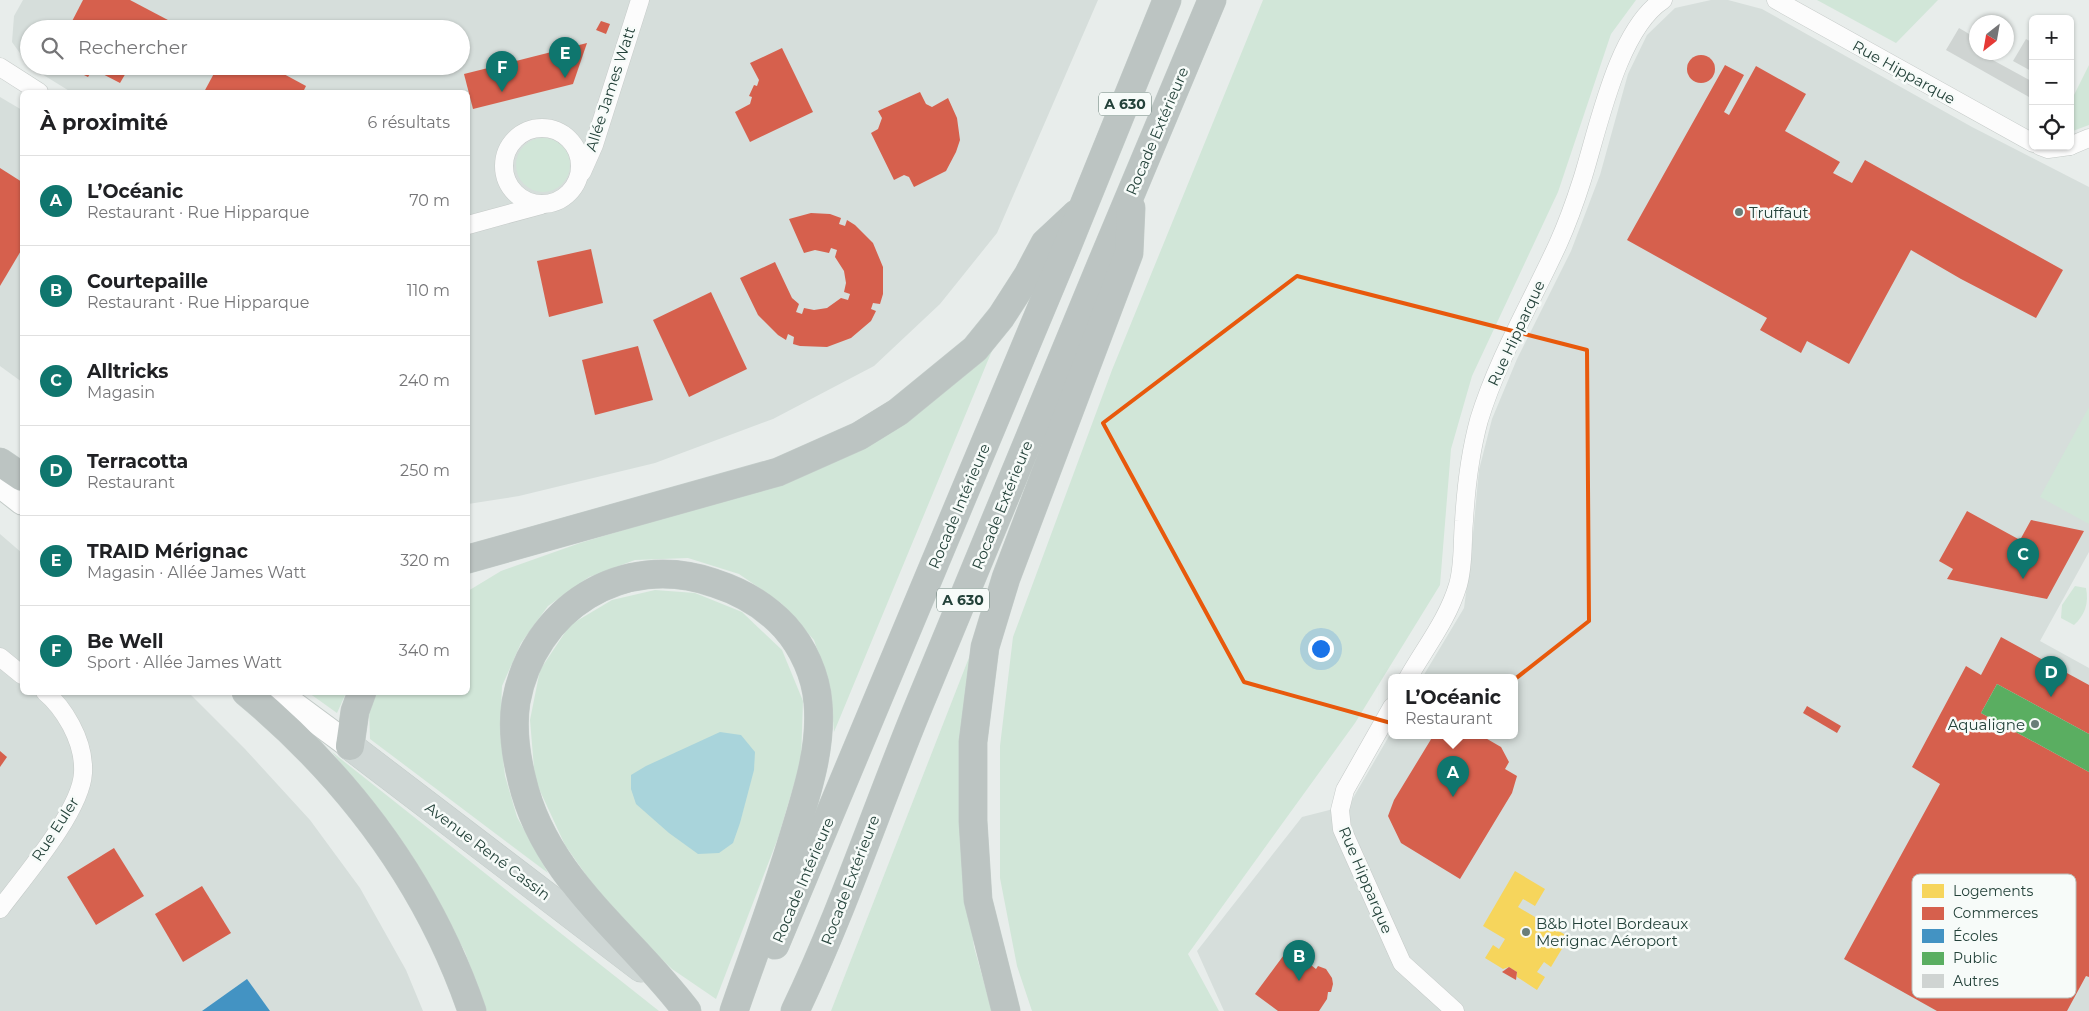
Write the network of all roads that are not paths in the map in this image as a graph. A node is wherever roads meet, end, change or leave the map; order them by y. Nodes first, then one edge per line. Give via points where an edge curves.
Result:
1 (640, 0) edge
2 (1167, 0) edge
3 (1212, 0) edge
4 (1663, 0) edge
5 (1776, 0) edge
6 (0, 67) edge
7 (36, 90) edge
8 (2089, 138) edge
9 (2029, 141) edge
10 (2074, 144) edge
11 (579, 178) junction
12 (1132, 189) junction
13 (541, 205) junction
14 (1083, 208) junction
15 (470, 224) edge
16 (0, 462) edge
17 (778, 472) junction
18 (20, 476) edge
19 (0, 485) edge
20 (20, 500) edge
21 (470, 558) edge
22 (470, 576) edge
23 (0, 657) edge
24 (20, 673) edge
25 (1410, 674) edge
26 (48, 695) edge
27 (249, 695) edge
28 (281, 695) edge
29 (361, 695) edge
30 (1388, 714) edge
31 (350, 746) junction
32 (0, 909) edge
33 (680, 1002) edge
34 (472, 1011) edge
35 (698, 1011) edge
36 (734, 1011) edge
37 (746, 1011) edge
38 (797, 1011) edge
39 (1006, 1011) edge
40 (1455, 1011) edge

1 - 11 street, Allée James Watt via 594,145
2 - 14 highway, Rocade Intérieure / A 630
3 - 12 highway, Rocade Extérieure / A 630
4 - 25 street, Rue Hipparque via 1639,24 1615,74 1558,244 1491,384 1470,459 1458,584 1445,616
5 - 9 street, Rue Hipparque
6 - 7 street
8 - 10 street
11 - 13 street via 564,198
11 - 13 street via 578,153 563,133 551,128 538,128 515,138 504,161 507,180 517,195
12 - 38 highway, Rocade Extérieure / A 630 via 893,768 854,875
12 - 39 highway via 1129,253 1006,578 985,647 977,696 973,811 978,900
13 - 15 street
14 - 17 highway via 1045,243 1001,317 975,349 882,422 859,436
14 - 37 highway, Rocade Intérieure / A 630 via 800,889
16 - 18 highway
17 - 21 highway
17 - 22 highway via 743,491 530,552 482,568
19 - 20 main road
23 - 24 street
26 - 32 street, Rue Euler via 80,743 83,773 77,799 60,828
27 - 34 highway via 326,767 373,822 441,934
28 - 31 main road, Avenue René Cassin
29 - 31 highway
30 - 40 street, Rue Hipparque via 1345,790 1340,810 1342,829 1402,963
31 - 33 main road, Avenue René Cassin
33 - 35 main road, Avenue René Cassin
33 - 36 highway via 579,891 560,865 535,820 522,780 515,740 516,704 524,673 538,642 554,621 574,603 601,588 627,578 668,573 699,577 727,587 773,613 794,638 810,666 818,701 818,737 805,802

